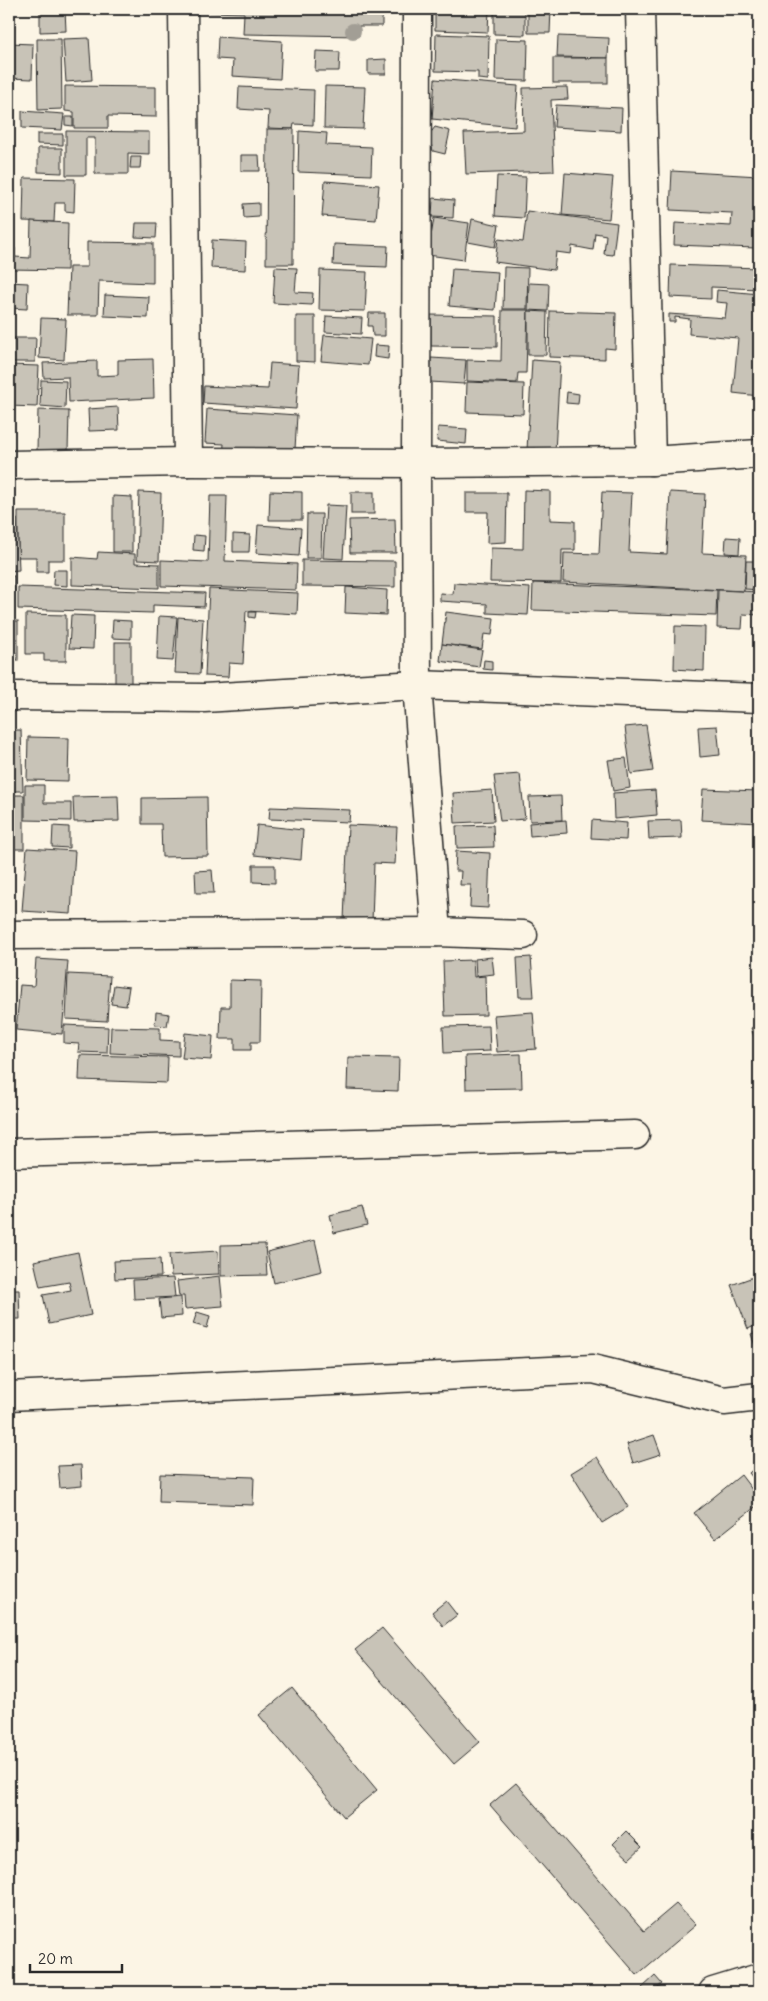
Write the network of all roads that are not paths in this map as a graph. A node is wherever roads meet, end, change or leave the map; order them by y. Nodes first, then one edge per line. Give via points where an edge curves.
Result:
1 (183, 9) edge
2 (417, 9) edge
3 (640, 9) edge
4 (759, 454) edge
5 (188, 462) junction
6 (651, 462) junction
7 (416, 463) junction
8 (9, 465) edge
9 (417, 684) junction
10 (9, 696) edge
11 (759, 698) edge
12 (436, 932) junction
13 (9, 935) edge
14 (523, 935) dead end
15 (635, 1135) dead end
16 (9, 1152) edge
17 (9, 1396) edge
18 (759, 1397) edge
19 (759, 1978) edge
20 (713, 1992) edge

1 - 5 street
2 - 7 street
3 - 6 street
4 - 6 street
5 - 7 street
5 - 8 street
6 - 7 street
7 - 9 street
9 - 10 street via 204,698
9 - 11 street
9 - 12 street
12 - 13 street
12 - 14 street
15 - 16 street
17 - 18 street via 592,1369 724,1401
19 - 20 street

